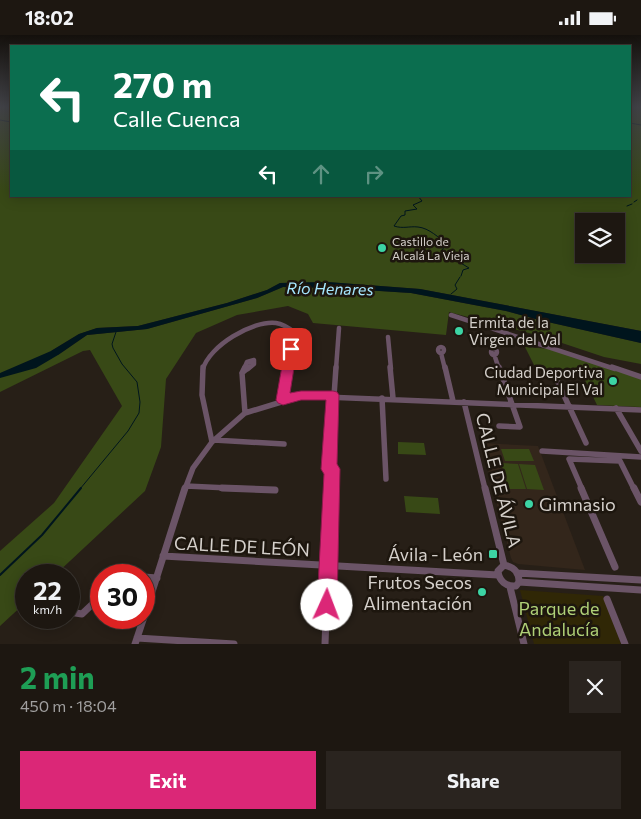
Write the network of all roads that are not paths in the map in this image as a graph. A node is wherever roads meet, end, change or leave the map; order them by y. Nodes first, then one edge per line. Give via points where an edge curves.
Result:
1 (451, 315) dead end
2 (339, 328) dead end
3 (388, 337) dead end
4 (441, 353) dead end
5 (494, 355) dead end
6 (242, 373) dead end
7 (554, 376) dead end
8 (641, 377) edge
9 (333, 395) junction
10 (382, 398) junction
11 (392, 398) junction
12 (283, 400) junction
13 (453, 401) junction
14 (464, 401) junction
15 (512, 404) junction
16 (568, 406) junction
17 (616, 408) junction
18 (641, 410) edge
19 (245, 413) junction
20 (499, 426) dead end
21 (213, 441) junction
22 (586, 443) dead end
23 (284, 444) dead end
24 (542, 451) dead end
25 (641, 451) edge
26 (641, 457) edge
27 (386, 479) dead end
28 (186, 486) junction
29 (275, 490) dead end
30 (641, 502) edge
31 (163, 556) junction
32 (329, 565) junction
33 (504, 565) junction
34 (615, 567) dead end
35 (518, 573) junction
36 (498, 575) junction
37 (156, 578) joint
38 (641, 580) edge
39 (155, 581) edge
40 (519, 582) junction
41 (510, 587) junction
42 (641, 590) edge
43 (607, 599) dead end
44 (90, 606) edge
45 (80, 614) edge
46 (140, 629) edge
47 (136, 641) edge
48 (234, 644) edge
49 (325, 644) edge
50 (524, 644) edge
51 (625, 644) edge

1 - 8 street
2 - 9 street
3 - 11 street
4 - 13 street
5 - 15 street
6 - 19 street
7 - 16 street
9 - 10 street
9 - 12 street
9 - 32 street
10 - 11 street
10 - 27 street
11 - 13 street
12 - 19 street
12 - 21 street via 294,332 285,325 272,323 229,339 214,350 204,364 200,391
13 - 14 street
14 - 15 street
14 - 33 street, CALLE DE ÁVILA
15 - 16 street
15 - 20 street via 520,427
16 - 17 street
16 - 22 street
17 - 18 street
17 - 25 street
19 - 21 street
21 - 23 street
21 - 28 street via 193,468
24 - 26 street
28 - 29 street
28 - 31 street
30 - 34 street via 620,461 569,459
31 - 32 street, CALLE DE LEÓN
31 - 37 street
32 - 36 street, CALLE DE LEÓN
32 - 49 street
33 - 35 street
33 - 36 street via 499,568
35 - 38 street
35 - 40 street
36 - 41 street
37 - 39 street
40 - 41 street
40 - 42 street
41 - 50 street
43 - 51 street
44 - 45 street
46 - 47 street
47 - 48 street

